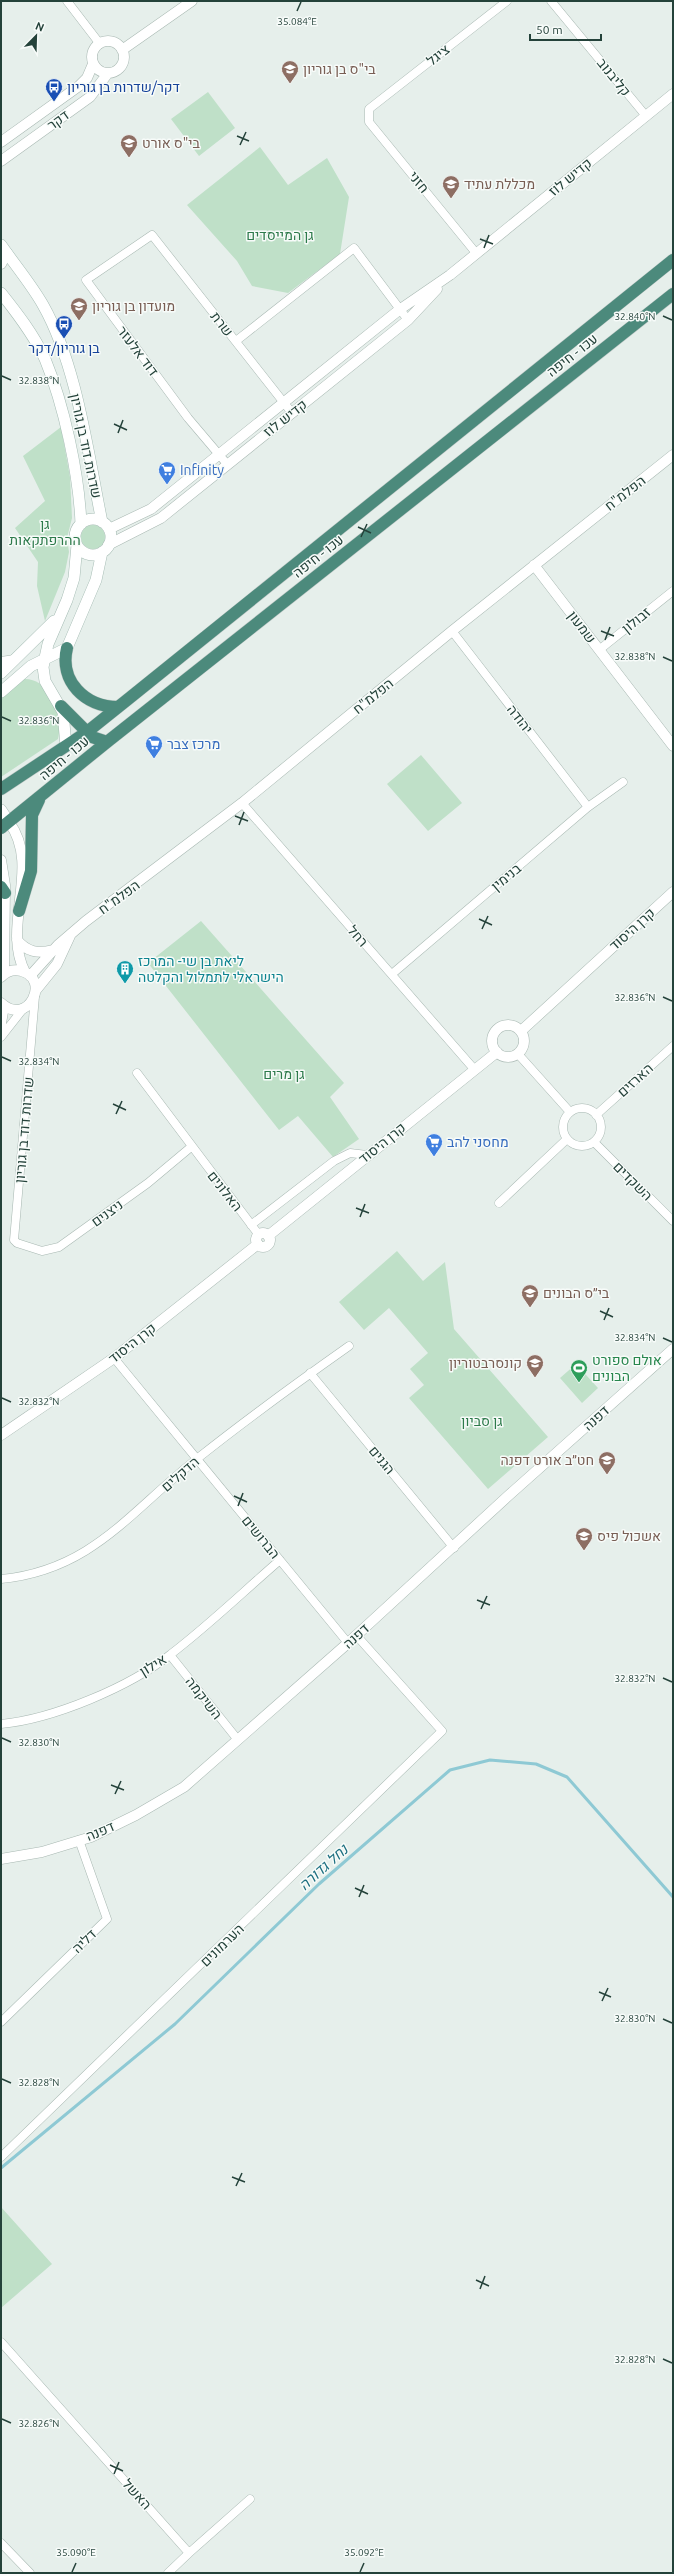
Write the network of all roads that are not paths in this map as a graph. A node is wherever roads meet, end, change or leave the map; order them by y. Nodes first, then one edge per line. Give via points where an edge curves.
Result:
1 (67, 1) edge
2 (192, 1) edge
3 (507, 1) edge
4 (551, 1) edge
5 (100, 44) junction
6 (122, 50) junction
7 (94, 64) junction
8 (108, 73) junction
9 (673, 94) edge
10 (369, 109) joint
11 (646, 116) junction
12 (1, 142) edge
13 (1, 161) edge
14 (152, 235) joint
15 (3, 251) edge
16 (476, 253) junction
17 (673, 260) edge
18 (1, 264) edge
19 (450, 275) junction
20 (1, 293) edge
21 (673, 294) edge
22 (1, 304) edge
23 (399, 310) junction
24 (17, 314) junction
25 (408, 320) junction
26 (236, 341) junction
27 (284, 403) junction
28 (292, 413) junction
29 (219, 454) junction
30 (673, 455) edge
31 (227, 464) junction
32 (81, 524) junction
33 (105, 525) junction
34 (77, 545) junction
35 (105, 548) junction
36 (534, 565) junction
37 (673, 591) edge
38 (61, 613) junction
39 (452, 631) junction
40 (67, 648) junction
41 (599, 650) junction
42 (18, 658) junction
43 (44, 659) junction
44 (1, 661) edge
45 (1, 672) edge
46 (17, 677) junction
47 (45, 681) junction
48 (1, 692) edge
49 (61, 706) junction
50 (118, 707) junction
51 (87, 732) junction
52 (107, 742) junction
53 (673, 745) edge
54 (66, 746) junction
55 (623, 782) dead end
56 (1, 788) edge
57 (40, 796) junction
58 (242, 803) junction
59 (588, 807) junction
60 (1, 810) edge
61 (5, 825) edge
62 (1, 860) edge
63 (3, 890) edge
64 (673, 892) edge
65 (19, 911) junction
66 (71, 934) junction
67 (17, 940) junction
68 (53, 950) junction
69 (27, 974) junction
70 (392, 974) junction
71 (1, 977) edge
72 (36, 993) junction
73 (3, 1004) edge
74 (23, 1009) junction
75 (1, 1029) edge
76 (521, 1031) junction
77 (1, 1037) edge
78 (673, 1046) edge
79 (496, 1052) junction
80 (518, 1054) junction
81 (474, 1069) junction
82 (137, 1073) dead end
83 (570, 1112) junction
84 (596, 1115) junction
85 (567, 1139) junction
86 (594, 1142) junction
87 (191, 1147) junction
88 (367, 1155) junction
89 (499, 1203) dead end
90 (673, 1221) edge
91 (252, 1225) junction
92 (262, 1238) junction
93 (14, 1240) joint
94 (349, 1346) dead end
95 (673, 1349) edge
96 (114, 1358) junction
97 (310, 1373) junction
98 (1, 1435) edge
99 (197, 1459) junction
100 (454, 1548) junction
101 (280, 1560) junction
102 (1, 1579) edge
103 (356, 1635) junction
104 (348, 1643) junction
105 (170, 1655) junction
106 (1, 1724) edge
107 (238, 1740) junction
108 (79, 1840) junction
109 (1, 1858) edge
110 (1, 2022) edge
111 (1, 2158) edge
112 (1, 2342) edge
113 (250, 2499) dead end
114 (1, 2543) edge
115 (189, 2553) junction
116 (30, 2573) edge
117 (168, 2573) edge

1 - 5 street
2 - 6 street
3 - 10 street, ציגל
4 - 11 street, קליבנוב
5 - 6 street via 110,42
5 - 7 street via 92,55
6 - 8 street via 121,65
7 - 8 street via 99,70
7 - 12 street, דקר via 87,78 79,86
8 - 13 street, דקר via 90,97
9 - 11 street, קדיש לוז
10 - 16 street, חזני via 369,122
11 - 16 street, קדיש לוז
14 - 26 street, שרת
14 - 29 street, דוד אלעזר via 86,280 184,412
15 - 18 street
15 - 33 main road, שדרות דוד בן גוריון via 43,305 59,340 80,415
16 - 19 street, קדיש לוז
17 - 50 highway, עכו - חיפה
19 - 23 street, קדיש לוז
19 - 25 street, קדיש לוז
20 - 24 main road, שדרות דוד בן גוריון
21 - 52 highway, עכו - חיפה
22 - 24 main road
23 - 25 street
23 - 26 street via 354,248
23 - 27 street, קדיש לוז
24 - 32 main road, שדרות דוד בן גוריון via 44,358 53,381 76,476
25 - 28 street, קדיש לוז
26 - 27 street, שרת
27 - 28 street, שרת
27 - 29 street, קדיש לוז
28 - 31 street, קדיש לוז
29 - 31 street, דוד אלעזר
29 - 33 street, קדיש לוז via 151,508
30 - 36 street, הפלמ"ח
31 - 35 street, קדיש לוז via 161,518
32 - 33 main road via 91,519
32 - 34 main road via 75,534
33 - 35 main road via 110,537
34 - 35 main road via 86,553 97,554
34 - 38 main road via 74,578
35 - 40 main road via 96,580
36 - 39 street, הפלמ"ח
36 - 41 street, שמעון
37 - 41 street, זבולון
38 - 42 main road
38 - 43 main road
39 - 58 street, הפלמ"ח
39 - 59 street, יהודה
40 - 43 main road
40 - 50 highway via 66,668 71,684 76,690 96,703
41 - 53 street, שמעון
42 - 44 street
42 - 45 main road
43 - 46 main road
43 - 47 main road
46 - 47 main road via 30,675
46 - 48 main road
47 - 49 main road
49 - 51 highway
49 - 54 main road via 66,723
50 - 51 highway, עכו - חיפה
51 - 52 highway via 92,737
51 - 54 highway, עכו - חיפה
52 - 57 highway, עכו - חיפה
54 - 56 highway, עכו - חיפה
55 - 59 street, בנימין
57 - 61 highway, עכו - חיפה
57 - 65 highway via 32,815 31,871
58 - 66 street, הפלמ"ח
58 - 70 street, רחל
59 - 70 street, בנימין
60 - 61 main road
61 - 65 street via 16,831 20,849 23,873
62 - 63 street
63 - 71 street via 4,970
64 - 76 street, קרן היסוד
65 - 67 street
66 - 68 street, הפלמ"ח
66 - 72 street, הפלמ"ח via 57,964
67 - 68 street via 38,953
67 - 69 street via 19,959
68 - 69 street, הפלמ"ח
69 - 71 street via 14,970
69 - 72 street
70 - 81 street, רחל
72 - 74 street, הפלמ"ח
72 - 93 street, שדרות דוד בן גוריון
73 - 74 street via 10,1009
73 - 75 street
74 - 77 street
76 - 79 street via 513,1026 498,1029 492,1042
76 - 80 street via 524,1041
78 - 84 street, הארזים
79 - 80 street via 504,1056
79 - 81 street, קרן היסוד
80 - 83 street
81 - 88 street, קרן היסוד
82 - 87 street, האלונים
83 - 84 street via 585,1109
83 - 85 street via 563,1123
84 - 86 street via 600,1131
85 - 86 street via 578,1145
85 - 89 street
86 - 90 street, השקדים
87 - 91 street, האלונים
87 - 93 street, ניצנים via 148,1183 59,1247 51,1251 36,1250 20,1246
88 - 91 street via 350,1153 334,1161
88 - 92 street, קרן היסוד
91 - 92 street, האלונים
92 - 96 street, קרן היסוד
94 - 97 street, הדקלים
95 - 100 street, דפנה via 508,1496
96 - 98 street, קרן היסוד
96 - 99 street, הברושים
97 - 99 street, הדקלים
97 - 100 street, הגנים
99 - 101 street, הברושים
99 - 102 street, הדקלים via 125,1523 97,1544 61,1566 25,1577
100 - 103 street, דפנה
101 - 104 street, הברושים
101 - 105 street, אילון
103 - 104 street, דפנה
103 - 111 street, הערמונים via 442,1731
104 - 107 street, דפנה
105 - 106 street, אילון via 121,1684 65,1710 22,1722
105 - 107 street, השיקמה
107 - 108 street, דפנה via 184,1787 136,1815
108 - 109 street, דפנה via 42,1852
108 - 110 street, דליה via 107,1919
112 - 115 street, האשל
113 - 115 street
114 - 116 street
115 - 117 street

